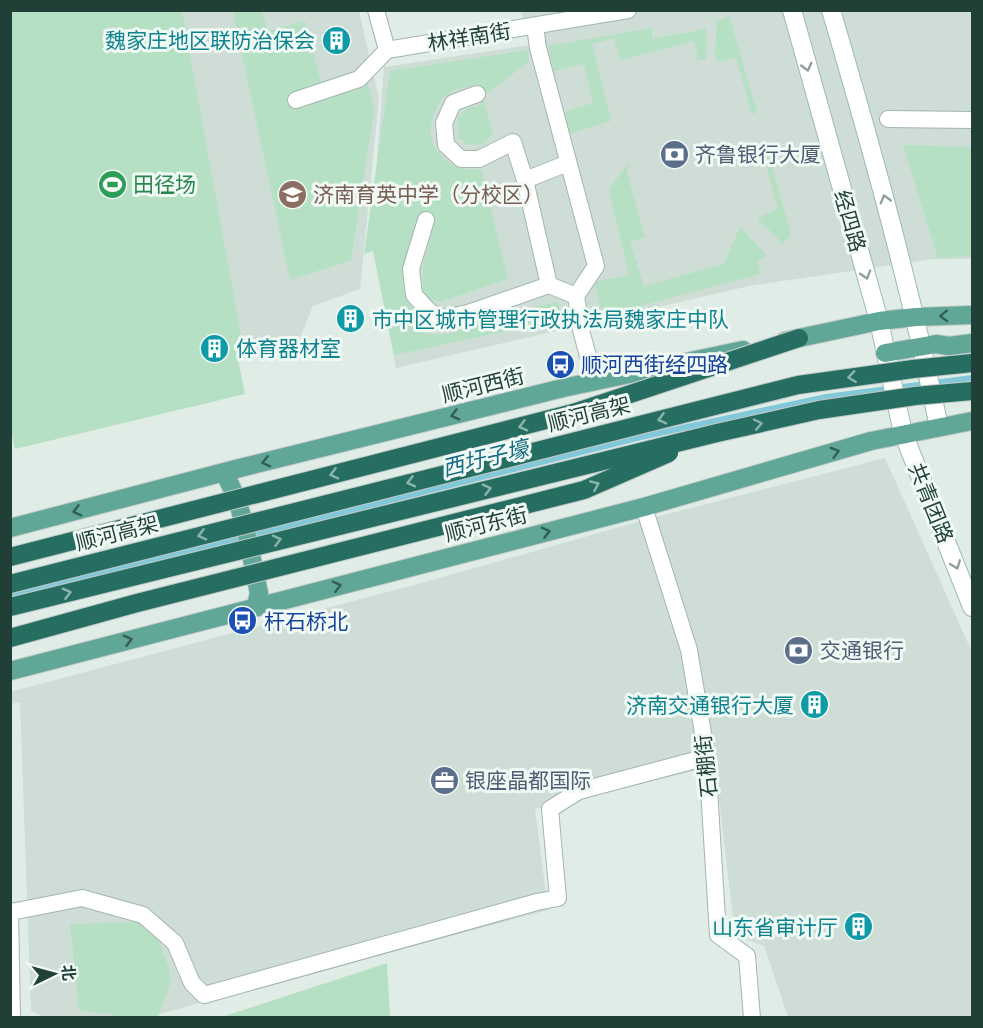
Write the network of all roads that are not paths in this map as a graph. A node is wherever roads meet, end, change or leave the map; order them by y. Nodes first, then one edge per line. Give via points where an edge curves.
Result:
1 (376, 10) edge
2 (628, 10) edge
3 (792, 10) edge
4 (831, 10) edge
5 (535, 26) junction
6 (387, 50) junction
7 (477, 94) dead end
8 (296, 100) dead end
9 (888, 119) dead end
10 (972, 120) edge
11 (568, 163) junction
12 (525, 180) junction
13 (426, 220) dead end
14 (549, 285) junction
15 (576, 296) junction
16 (972, 315) edge
17 (916, 317) junction
18 (879, 321) junction
19 (799, 338) junction
20 (972, 343) edge
21 (922, 346) junction
22 (886, 357) junction
23 (972, 363) edge
24 (595, 381) junction
25 (972, 391) edge
26 (972, 421) edge
27 (939, 427) junction
28 (717, 433) junction
29 (903, 433) junction
30 (230, 471) junction
31 (644, 507) junction
32 (10, 528) edge
33 (10, 557) edge
34 (10, 584) edge
35 (263, 605) junction
36 (10, 607) edge
37 (972, 607) edge
38 (10, 638) edge
39 (10, 671) edge
40 (707, 757) junction
41 (10, 912) edge
42 (12, 1017) edge
43 (752, 1017) edge

1 - 6 street
2 - 5 street, 林祥南街
3 -> 18 main road, 经四路
17 -> 4 main road, 经四路
5 - 6 street, 林祥南街
5 - 11 street
6 - 8 street via 359,79
7 - 12 street via 453,104 444,123 446,145 461,159 479,159 513,142
9 - 10 street
11 - 12 street
11 - 15 street via 596,266
12 - 14 street
13 - 14 street via 411,269 414,295 430,312 444,318
14 - 15 street
15 - 24 street
16 -> 17 main road, 顺河西街
17 - 18 main road, 顺河西街
17 - 21 main road, 经四路
18 - 19 main road, 顺河西街
18 - 22 main road, 经四路
19 - 24 main road, 顺河西街
19 -> 33 highway, bridge via 573,413
20 - 21 main road
21 - 22 main road
21 - 27 main road, 经四路
22 - 29 main road, 经四路, bridge
23 -> 34 highway, 顺河高架, bridge via 798,385
24 -> 30 main road, 顺河西街
28 -> 25 highway, bridge via 819,410
26 - 27 main road, 顺河东街
27 - 29 main road, 顺河东街
36 -> 28 highway, bridge
38 -> 28 highway, bridge via 584,490
31 -> 29 main road, 顺河东街
29 -> 37 main road, 共青团路
30 -> 32 main road, 顺河西街
30 - 35 main road, bridge
35 -> 31 main road, 顺河东街
31 - 40 street, 石棚街 via 689,650
39 -> 35 main road, 顺河东街
40 - 41 street via 579,791 550,809 558,898 204,995 192,983 175,943 143,915 82,898
40 - 43 street, 石棚街 via 718,935 747,956
41 - 42 street

